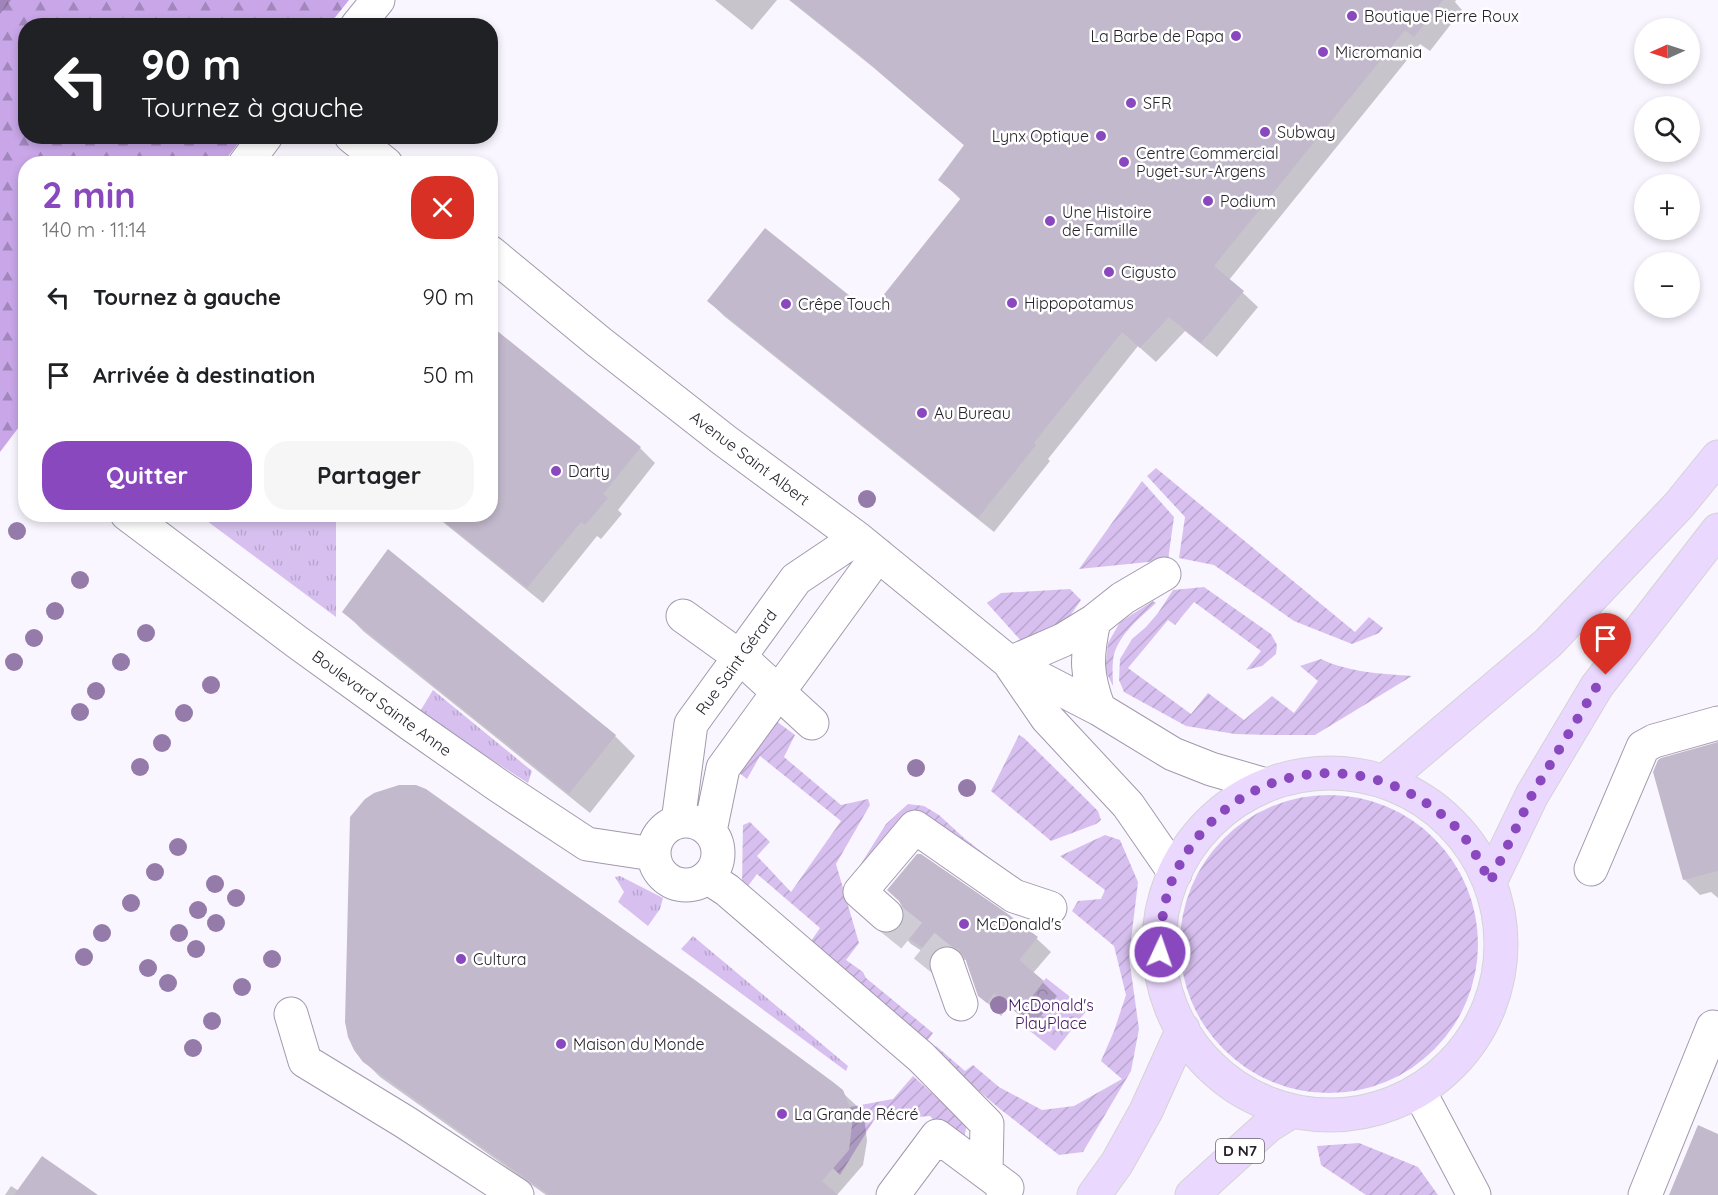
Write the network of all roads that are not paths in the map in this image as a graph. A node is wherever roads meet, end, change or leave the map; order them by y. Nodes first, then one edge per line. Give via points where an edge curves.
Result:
1 (378, 0) edge
2 (363, 18) edge
3 (361, 144) edge
4 (375, 156) edge
5 (498, 259) edge
6 (1718, 457) edge
7 (138, 522) edge
8 (1718, 530) edge
9 (867, 547) junction
10 (1164, 574) dead end
11 (683, 616) dead end
12 (1095, 621) junction
13 (740, 657) junction
14 (1010, 663) junction
15 (779, 692) junction
16 (1099, 709) junction
17 (812, 723) dead end
18 (1718, 723) edge
19 (1385, 781) junction
20 (1266, 785) junction
21 (678, 822) junction
22 (710, 831) junction
23 (653, 854) junction
24 (1591, 869) dead end
25 (1175, 873) junction
26 (707, 878) junction
27 (1490, 882) junction
28 (1050, 908) dead end
29 (886, 915) tunnel mouth
30 (947, 964) tunnel mouth
31 (961, 1004) dead end
32 (291, 1014) dead end
33 (1713, 1027) dead end
34 (1183, 1029) junction
35 (1419, 1091) junction
36 (1292, 1111) junction
37 (995, 1183) edge
38 (1092, 1192) edge
39 (517, 1195) edge
40 (893, 1195) edge
41 (1192, 1195) edge
42 (1474, 1195) edge
43 (1645, 1195) edge

1 - 2 lane
3 - 4 lane
5 - 9 lane, Avenue Saint Albert via 724,440
6 - 19 main road via 1680,505 1548,643
7 - 23 lane, Boulevard Sainte Anne via 408,723 586,843
8 - 27 main road via 1597,686 1532,795
9 - 13 lane, Rue Saint Gérard via 796,579
9 - 14 lane, Avenue Saint Albert
9 - 15 lane
10 - 12 lane via 1123,598
11 - 13 lane
12 - 14 lane
12 - 16 lane via 1088,670
13 - 15 lane
13 - 21 lane, Rue Saint Gérard via 692,724
14 - 16 lane, Avenue Saint Albert
14 - 25 lane, Avenue Saint Albert via 1047,718 1128,806
15 - 17 lane
15 - 22 lane via 723,768
16 - 20 lane, Avenue Saint Albert via 1173,754
18 - 24 lane via 1643,747
19 - 20 main road via 1325,772
19 - 27 main road via 1419,797 1449,820 1473,849
20 - 25 main road via 1212,820
21 - 22 lane via 695,822
21 - 23 lane via 660,833
22 - 26 lane via 718,860
23 - 26 lane via 661,873 677,885
25 - 34 main road via 1164,908 1160,952 1163,979
26 - 37 lane via 727,890 921,1057 987,1124
27 - 35 main road via 1501,929 1498,977 1483,1022 1456,1061
28 - 29 lane via 1014,896 915,827 860,892
30 - 31 lane
32 - 39 lane via 305,1061
33 - 43 lane
34 - 36 main road via 1218,1073 1265,1102
34 - 38 main road via 1146,1111 1117,1163
35 - 36 main road via 1370,1111 1318,1115
35 - 42 lane
36 - 41 main road, D N7 via 1268,1126
37 - 40 lane via 937,1136

